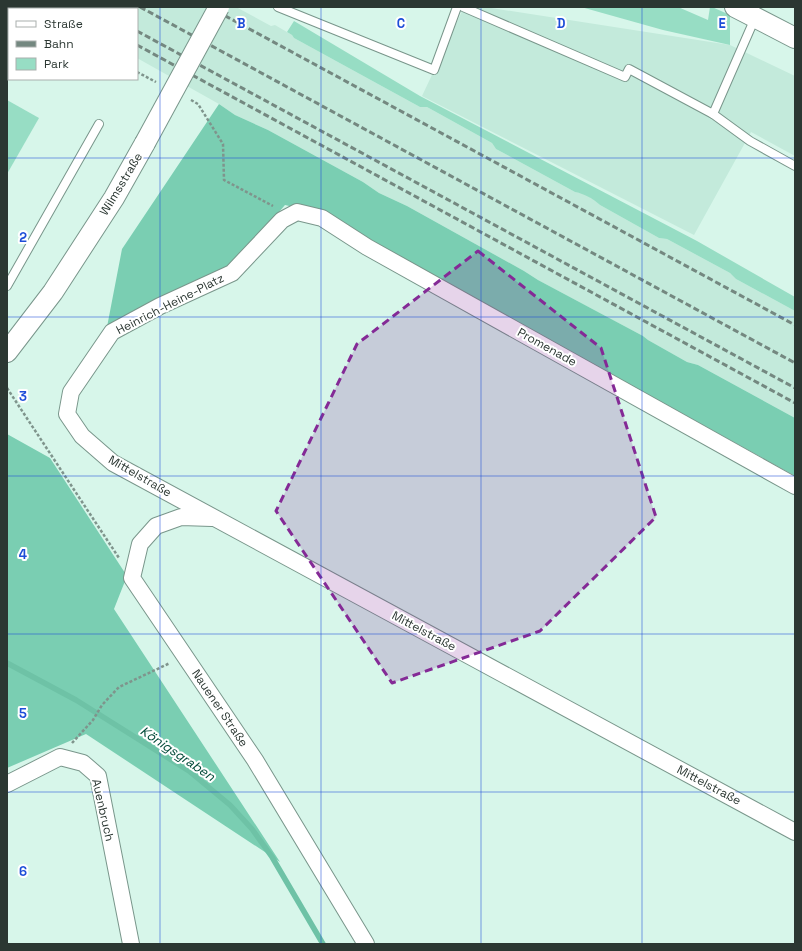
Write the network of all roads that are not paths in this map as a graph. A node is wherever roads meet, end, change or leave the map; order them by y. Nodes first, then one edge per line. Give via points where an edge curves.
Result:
1 (219, 7) edge
2 (278, 7) edge
3 (457, 7) edge
4 (463, 7) edge
5 (735, 7) edge
6 (756, 17) junction
7 (795, 38) edge
8 (713, 114) junction
9 (99, 124) dead end
10 (795, 166) edge
11 (297, 212) joint
12 (7, 286) edge
13 (7, 352) edge
14 (67, 414) joint
15 (795, 486) edge
16 (215, 518) junction
17 (7, 784) edge
18 (795, 832) edge
19 (131, 944) edge
20 (366, 944) edge

1 - 13 street, Wilmsstraße, bridge via 114,198 53,292
2 - 3 lane via 434,70
4 - 8 lane via 625,78 629,69
5 - 6 street
6 - 7 street
6 - 8 lane
8 - 10 lane via 750,141
9 - 12 lane
11 - 14 street, Heinrich-Heine-Platz via 282,220 232,273 160,306 112,332 71,392
11 - 15 street, Promenade via 322,218 367,247
14 - 16 street, Mittelstraße via 82,436 113,463
16 - 18 street, Mittelstraße
16 - 20 street, Nauener Straße via 181,517 156,526 140,544 132,578 255,760
17 - 19 street, Auenbruch via 60,757 83,763 98,776

